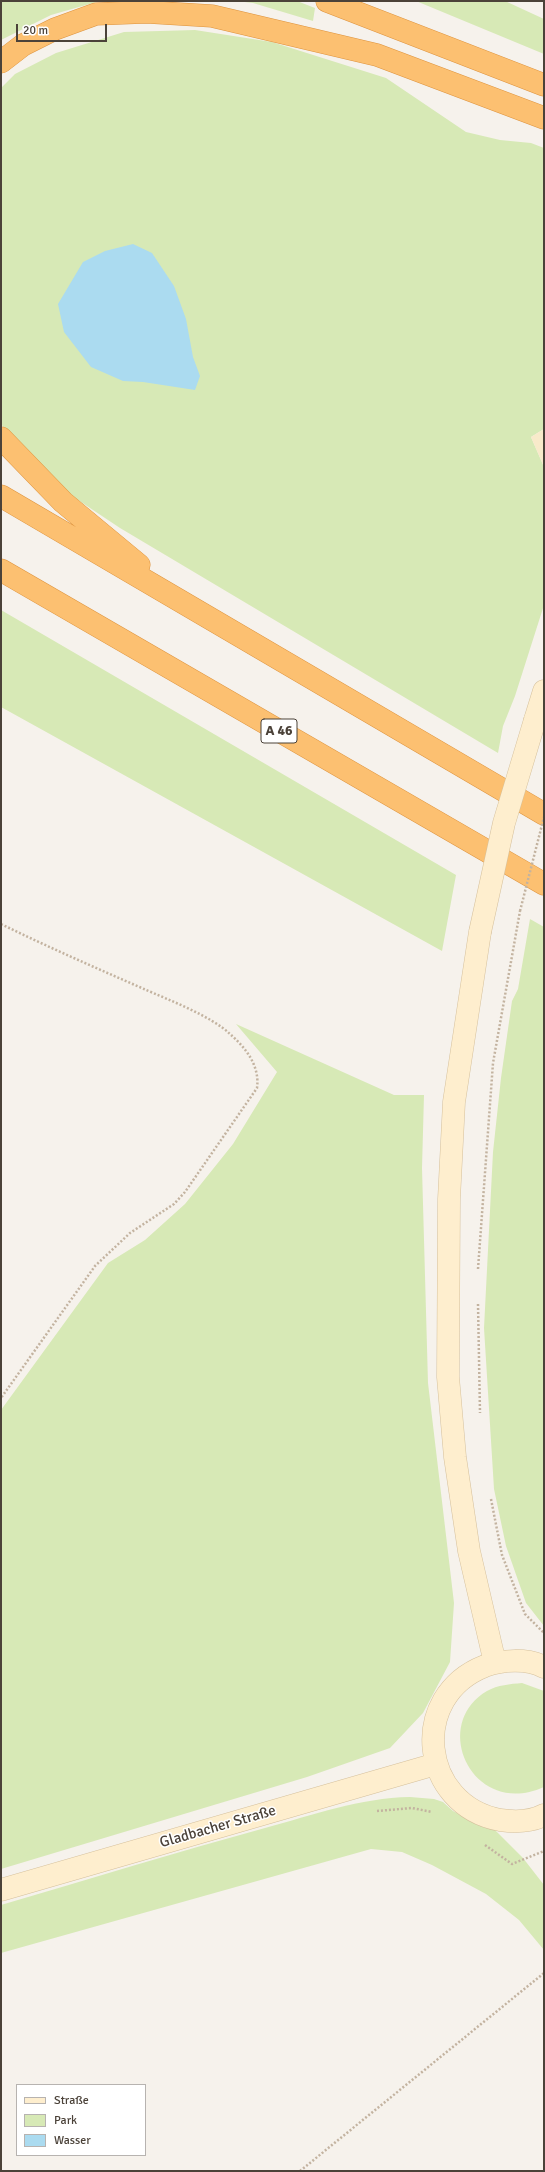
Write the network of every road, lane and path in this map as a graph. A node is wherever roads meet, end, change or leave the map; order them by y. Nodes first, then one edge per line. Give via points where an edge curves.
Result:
1 (327, 1) edge
2 (1, 62) edge
3 (544, 85) edge
4 (544, 118) edge
5 (1, 438) edge
6 (1, 496) edge
7 (1, 570) edge
8 (194, 610) junction
9 (544, 691) edge
10 (544, 814) edge
11 (544, 818) edge
12 (544, 884) edge
13 (1, 924) edge
14 (477, 1274) dead end
15 (478, 1296) dead end
16 (1, 1398) edge
17 (481, 1419) dead end
18 (490, 1496) dead end
19 (544, 1633) edge
20 (495, 1663) junction
21 (544, 1667) edge
22 (436, 1764) junction
23 (372, 1813) dead end
24 (438, 1815) dead end
25 (544, 1815) edge
26 (480, 1841) dead end
27 (544, 1851) edge
28 (1, 1890) edge
29 (544, 1973) edge
30 (300, 2171) edge

1 - 3 highway
2 - 4 highway via 24,45 96,14 147,12 212,16 377,55
5 - 8 highway via 63,502
6 - 8 highway
7 - 12 highway, A 46
8 - 10 highway
9 - 20 main road, bridge via 504,823 480,932 454,1102 449,1199 448,1377 455,1457 469,1551
11 - 14 path, bridge via 520,911 493,1063
13 - 16 path via 193,1011 230,1033 252,1058 258,1072 258,1080 257,1088 185,1192 174,1204 130,1233 95,1266
15 - 17 path
18 - 19 path via 502,1555 522,1607 525,1614
20 - 21 main road via 518,1660
20 - 22 main road via 474,1670 443,1700 435,1721 432,1743
22 - 25 main road via 447,1787 465,1806 488,1818 513,1822
22 - 28 main road, Gladbacher Straße
23 - 24 path via 412,1808
26 - 27 path via 512,1864
29 - 30 path

